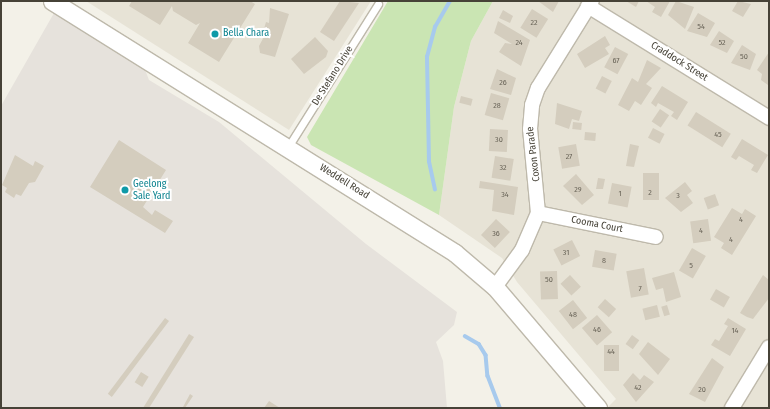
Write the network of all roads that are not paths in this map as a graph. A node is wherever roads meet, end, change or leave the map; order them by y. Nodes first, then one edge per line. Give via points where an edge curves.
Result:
1 (52, 1) edge
2 (378, 2) edge
3 (590, 4) edge
4 (769, 118) edge
5 (288, 147) junction
6 (538, 213) junction
7 (656, 237) dead end
8 (495, 287) junction
9 (769, 347) edge
10 (598, 408) edge
11 (732, 408) edge

1 - 5 street, Weddell Road
2 - 5 lane, De Stefano Drive
3 - 4 street, Craddock Street
3 - 6 street, Coxon Parade via 538,88 532,105 530,129
5 - 8 street, Weddell Road via 455,252
6 - 7 street, Cooma Court
6 - 8 street, Coxon Parade via 522,250
8 - 10 street, Weddell Road
9 - 11 street

